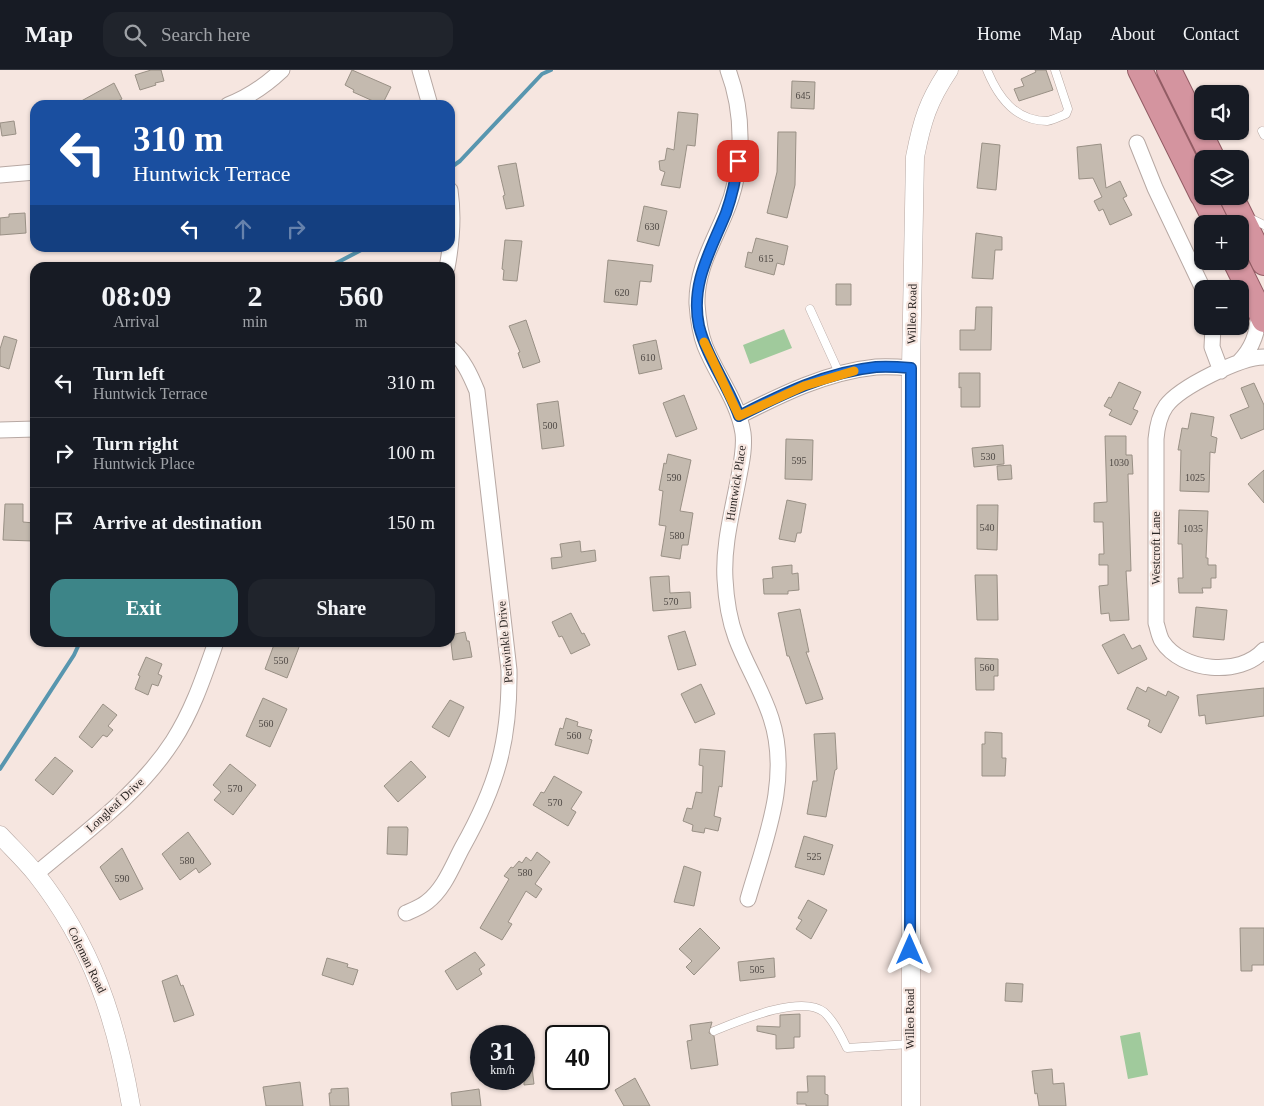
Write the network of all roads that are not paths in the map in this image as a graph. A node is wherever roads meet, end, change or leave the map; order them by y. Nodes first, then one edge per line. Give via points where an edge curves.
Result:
1 (282, 70) edge
2 (420, 70) edge
3 (728, 70) edge
4 (949, 70) edge
5 (1055, 70) edge
6 (1140, 70) edge
7 (1169, 70) edge
8 (990, 71) edge
9 (241, 100) edge
10 (429, 100) edge
11 (1137, 143) dead end
12 (1209, 150) edge
13 (30, 172) edge
14 (0, 175) edge
15 (1194, 178) edge
16 (1235, 205) edge
17 (1236, 205) edge
18 (1264, 225) edge
19 (1264, 263) edge
20 (1239, 270) edge
21 (1199, 280) edge
22 (810, 308) dead end
23 (1261, 314) edge
24 (1213, 335) edge
25 (455, 352) edge
26 (1264, 357) edge
27 (1239, 362) junction
28 (911, 368) junction
29 (1221, 371) junction
30 (840, 374) junction
31 (739, 416) junction
32 (30, 429) edge
33 (0, 430) edge
34 (214, 647) edge
35 (1264, 650) edge
36 (0, 834) edge
37 (36, 874) junction
38 (748, 899) dead end
39 (406, 913) dead end
40 (714, 1031) dead end
41 (910, 1044) junction
42 (131, 1106) edge
43 (911, 1106) edge

1 - 9 street
2 - 10 street
3 - 31 street, Huntwick Place via 740,141 736,180 703,265 697,302 705,346
4 - 28 street, Willeo Road via 936,90 922,123 916,157
5 - 8 lane via 1068,108 1066,114 1049,121 1028,118 1003,102
6 - 15 highway
7 - 12 highway
11 - 21 street
13 - 14 street
16 - 19 highway
17 - 18 lane via 1252,220
20 - 23 highway
22 - 30 lane
23 - 27 street via 1253,340
24 - 29 street via 1212,347
25 - 39 street, Periwinkle Drive via 469,371 476,391 509,670 509,703 499,765 478,820 441,887 426,903
26 - 27 street, Westcroft Lane
27 - 29 street, Westcroft Lane
28 - 30 street via 877,367
28 - 41 street, Willeo Road
29 - 35 street, Westcroft Lane via 1176,395 1161,414 1156,439 1156,623 1162,641 1170,650 1184,661 1204,667 1232,667 1249,661
30 - 31 street via 804,386
31 - 38 street, Huntwick Place via 743,452 726,546 726,595 736,638 771,720 778,768 774,810
32 - 33 street
34 - 37 street, Longleaf Drive via 190,712 155,766 129,795
36 - 37 street, Coleman Road
37 - 42 street, Coleman Road via 61,909 99,982 114,1025
40 - 41 lane via 791,1006 802,1006 824,1012 847,1048
41 - 43 street, Willeo Road

